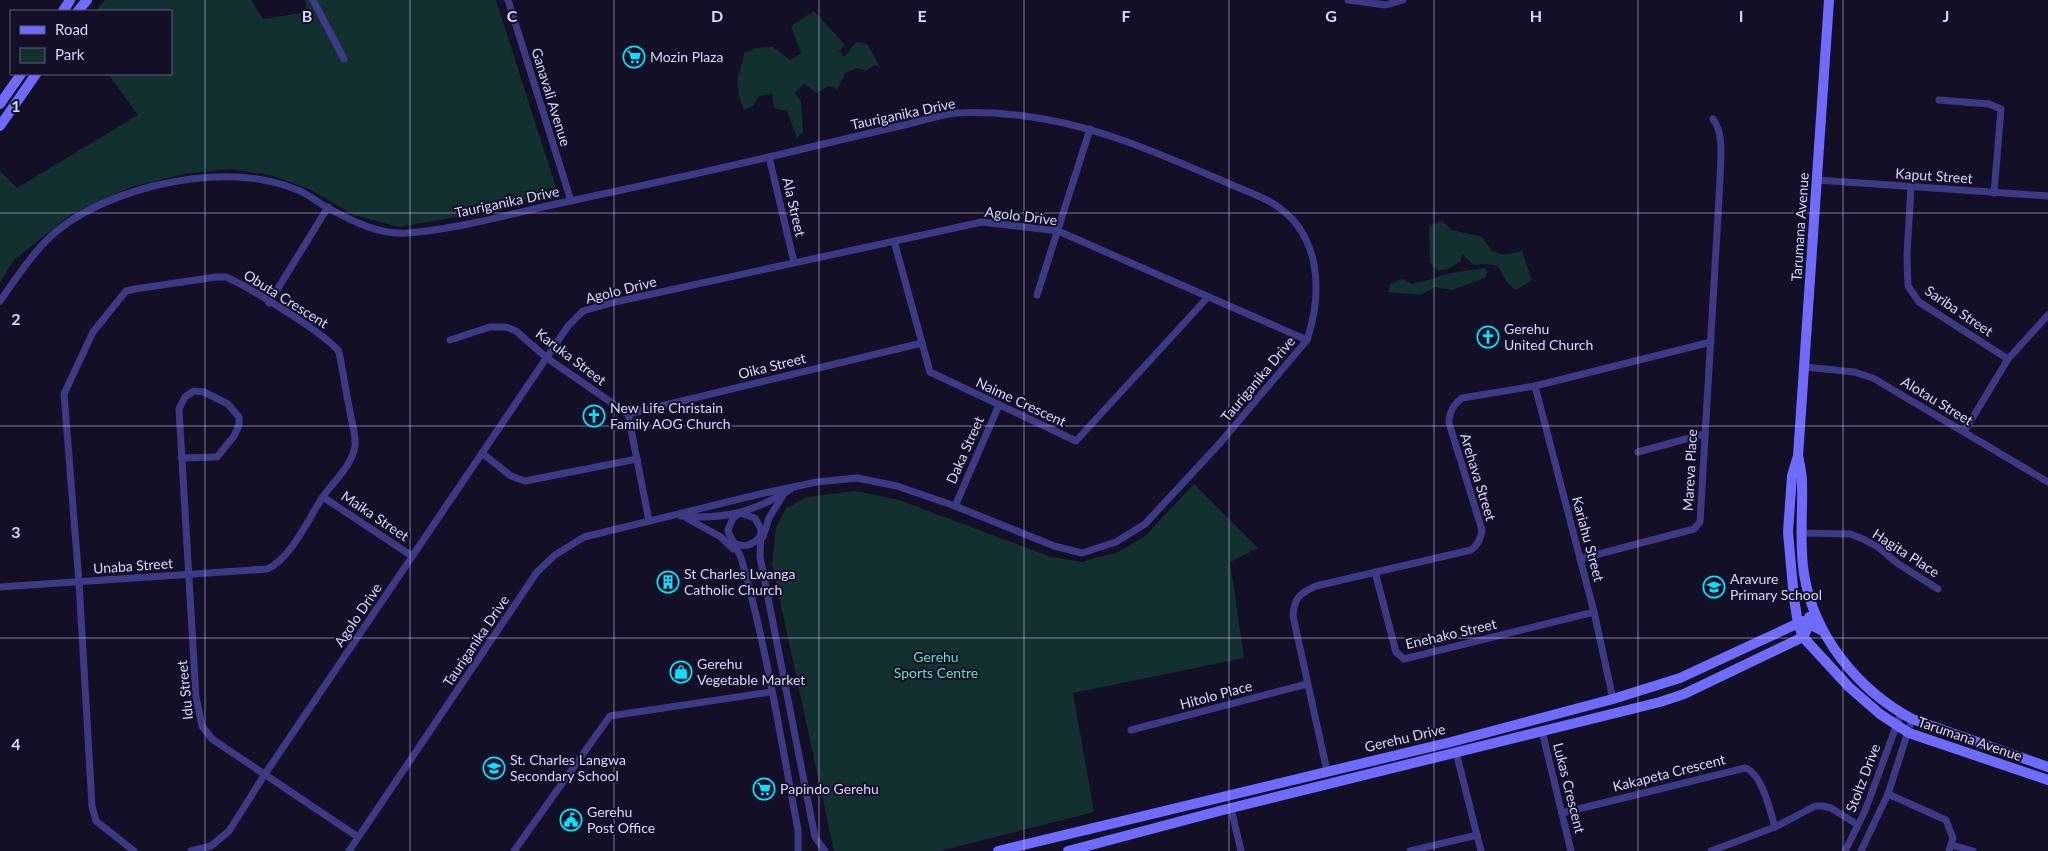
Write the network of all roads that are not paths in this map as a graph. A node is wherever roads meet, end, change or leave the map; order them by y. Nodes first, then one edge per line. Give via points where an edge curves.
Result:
1 (87, 0) edge
2 (313, 0) edge
3 (508, 0) edge
4 (1348, 0) edge
5 (1403, 0) edge
6 (1829, 0) edge
7 (79, 10) edge
8 (344, 59) dead end
9 (20, 75) edge
10 (35, 75) edge
11 (1939, 100) dead end
12 (0, 104) edge
13 (1713, 119) dead end
14 (0, 126) edge
15 (1090, 128) junction
16 (769, 157) junction
17 (1817, 180) junction
18 (1911, 187) junction
19 (1994, 193) junction
20 (2048, 196) edge
21 (571, 201) junction
22 (328, 207) junction
23 (1058, 231) junction
24 (894, 241) junction
25 (794, 262) junction
26 (1037, 294) dead end
27 (1208, 297) junction
28 (0, 301) edge
29 (269, 303) junction
30 (2048, 314) edge
31 (450, 340) dead end
32 (1307, 340) junction
33 (1711, 342) junction
34 (922, 343) junction
35 (547, 358) junction
36 (2008, 359) junction
37 (1804, 367) junction
38 (1535, 386) junction
39 (999, 405) junction
40 (628, 414) junction
41 (1964, 432) junction
42 (1704, 434) junction
43 (1638, 452) dead end
44 (482, 453) junction
45 (1798, 456) junction
46 (181, 458) junction
47 (637, 459) junction
48 (2048, 482) edge
49 (795, 487) junction
50 (323, 497) junction
51 (955, 506) junction
52 (740, 513) junction
53 (676, 515) junction
54 (649, 521) junction
55 (1800, 533) junction
56 (761, 535) junction
57 (732, 542) junction
58 (761, 545) junction
59 (412, 556) junction
60 (741, 558) junction
61 (1580, 559) junction
62 (267, 570) joint
63 (1375, 572) junction
64 (189, 575) junction
65 (79, 582) junction
66 (0, 587) edge
67 (1938, 589) dead end
68 (1809, 593) junction
69 (1594, 612) junction
70 (1803, 623) junction
71 (1823, 631) junction
72 (1803, 637) junction
73 (1307, 684) junction
74 (771, 692) junction
75 (1613, 699) junction
76 (1901, 713) junction
77 (1912, 719) junction
78 (1895, 725) junction
79 (1131, 730) dead end
80 (1542, 731) junction
81 (1909, 733) junction
82 (1456, 752) junction
83 (2048, 767) edge
84 (1327, 771) junction
85 (265, 774) junction
86 (2048, 780) edge
87 (1888, 794) junction
88 (1230, 808) junction
89 (1562, 814) junction
90 (1858, 826) junction
91 (1775, 827) junction
92 (1477, 835) junction
93 (358, 837) junction
94 (1950, 848) edge
95 (1721, 850) edge
96 (134, 851) edge
97 (191, 851) edge
98 (349, 851) edge
99 (514, 851) edge
100 (798, 851) edge
101 (825, 851) edge
102 (998, 851) edge
103 (1068, 851) edge
104 (1241, 851) edge
105 (1410, 851) edge
106 (1481, 851) edge
107 (1571, 851) edge
108 (1711, 851) edge
109 (1845, 851) edge
110 (1861, 851) edge
111 (1973, 851) edge

1 - 7 street
2 - 8 street
3 - 21 street, Ganavali Avenue
4 - 5 street via 1386,5
6 - 17 street, Tarumana Avenue
9 - 12 street
10 - 14 street
11 - 19 street via 1990,104 2001,109
13 - 33 street, Mareva Place via 1720,135 1720,181
15 - 16 street, Tauriganika Drive via 1019,115 952,114
15 - 23 street
15 - 32 street, Tauriganika Drive via 1274,204 1296,223 1313,257 1317,278
16 - 21 street, Tauriganika Drive
16 - 25 street, Ala Street
17 - 18 street, Kaput Street
17 - 37 street, Tarumana Avenue
18 - 19 street, Kaput Street
18 - 36 street, Sariba Street via 1908,286 1919,302
19 - 20 street, Kaput Street
21 - 22 street, Tauriganika Drive via 452,227 406,233 372,228
22 - 28 street, Tauriganika Drive via 299,190 248,177 190,179 153,186 93,208 70,222 46,241
22 - 29 street
23 - 24 street, Agolo Drive via 982,222
23 - 26 street
23 - 27 street, Agolo Drive
24 - 25 street, Agolo Drive
24 - 34 street, Naime Crescent
25 - 35 street, Agolo Drive via 583,311 568,326
27 - 32 street, Agolo Drive
27 - 39 street, Naime Crescent via 1076,441
29 - 50 street, Obuta Crescent via 329,341 339,352 355,447 347,466
29 - 65 street, Obuta Crescent via 226,277 135,289 126,292 93,332 64,394
30 - 36 street
31 - 35 street, Karuka Street via 500,326 516,331
32 - 51 street, Tauriganika Drive via 1220,443 1145,524 1116,542 1082,553 1054,546
33 - 38 street, Arehava Street
33 - 42 street, Mareva Place
34 - 39 street, Naime Crescent via 930,372
34 - 40 street, Oika Street
35 - 40 street, Karuka Street
35 - 44 street, Agolo Drive
36 - 41 street
37 - 41 street, Alotau Street via 1862,374
37 - 45 street, Tarumana Avenue
38 - 61 street, Kariahu Street
38 - 63 street, Arehava Street via 1462,398 1452,408 1449,423 1482,530 1476,546
39 - 51 street, Daka Street
40 - 47 street
41 - 48 street, Alotau Street
42 - 43 street
42 - 61 street, Mareva Place via 1701,517 1697,526
44 - 47 street via 511,476 525,481
44 - 59 street, Agolo Drive
45 - 55 street, Tarumana Avenue via 1802,481
45 - 70 street, Tarumana Avenue via 1792,476 1788,532 1794,599
46 - 46 street via 217,457 226,449 239,425 238,417 228,404 204,392 194,391 184,396 179,409
46 - 64 street, Idu Street
47 - 54 street
49 - 51 street, Tauriganika Drive via 858,478 897,486
49 - 52 street, Tauriganika Drive
49 - 53 street, Tauriganika Drive
49 - 58 street via 781,497 769,518
50 - 59 street, Maika Street
50 - 62 street, Obuta Crescent via 282,559
52 - 53 street, Tauriganika Drive via 707,518
52 - 56 street via 755,518
52 - 57 street via 733,518 728,530
53 - 54 street, Tauriganika Drive
53 - 60 street via 721,536
54 - 93 street, Tauriganika Drive via 584,537 554,554 537,572
55 - 67 street, Hagita Place via 1850,534 1878,548
55 - 68 street, Tarumana Avenue
56 - 57 street via 748,545 738,546
56 - 58 street
57 - 60 street
58 - 101 street via 760,557 815,837
59 - 85 street, Agolo Drive
60 - 74 street
61 - 69 street, Kariahu Street
62 - 64 street, Unaba Street
63 - 69 street, Enehako Street via 1396,652 1404,659
63 - 73 street, Arehava Street via 1316,586 1298,595 1293,616
64 - 65 street, Unaba Street
64 - 85 street, Idu Street via 196,697 202,726 212,739
65 - 66 street, Unaba Street
65 - 96 street via 92,806 96,821
68 - 70 street
68 - 71 street, Tarumana Avenue
69 - 75 street, Kariahu Street
70 - 71 street
70 - 72 street, Tarumana Avenue
70 - 75 street, Gerehu Drive via 1680,678
71 - 76 street, Tarumana Avenue via 1857,677
72 - 78 street, Tarumana Avenue via 1849,687
72 - 80 street, Gerehu Drive via 1668,700
73 - 79 street, Hitolo Place
73 - 84 street, Arehava Street
74 - 99 street via 610,716
74 - 100 street via 798,830
75 - 84 street, Gerehu Drive
76 - 77 street, Tarumana Avenue
76 - 78 street, Stoltz Drive
77 - 81 street, Stoltz Drive
77 - 83 street, Tarumana Avenue
78 - 81 street, Tarumana Avenue
78 - 90 street, Stoltz Drive
80 - 82 street, Gerehu Drive
80 - 89 street, Lukas Crescent
81 - 86 street, Tarumana Avenue
81 - 87 street, Stoltz Drive
82 - 88 street, Gerehu Drive
82 - 92 street
84 - 102 street, Gerehu Drive
85 - 93 street, Idu Street
85 - 97 street, Agolo Drive via 229,832 212,846
87 - 94 street via 1946,820 1953,838
87 - 110 street, Stoltz Drive
88 - 103 street, Gerehu Drive
88 - 104 street
89 - 91 street, Kakapeta Crescent via 1745,768 1756,776
89 - 107 street, Lukas Crescent
90 - 91 street via 1823,806 1807,809
90 - 109 street, Stoltz Drive
91 - 95 street
92 - 105 street
92 - 106 street
93 - 98 street, Tauriganika Drive
94 - 111 street
95 - 108 street

